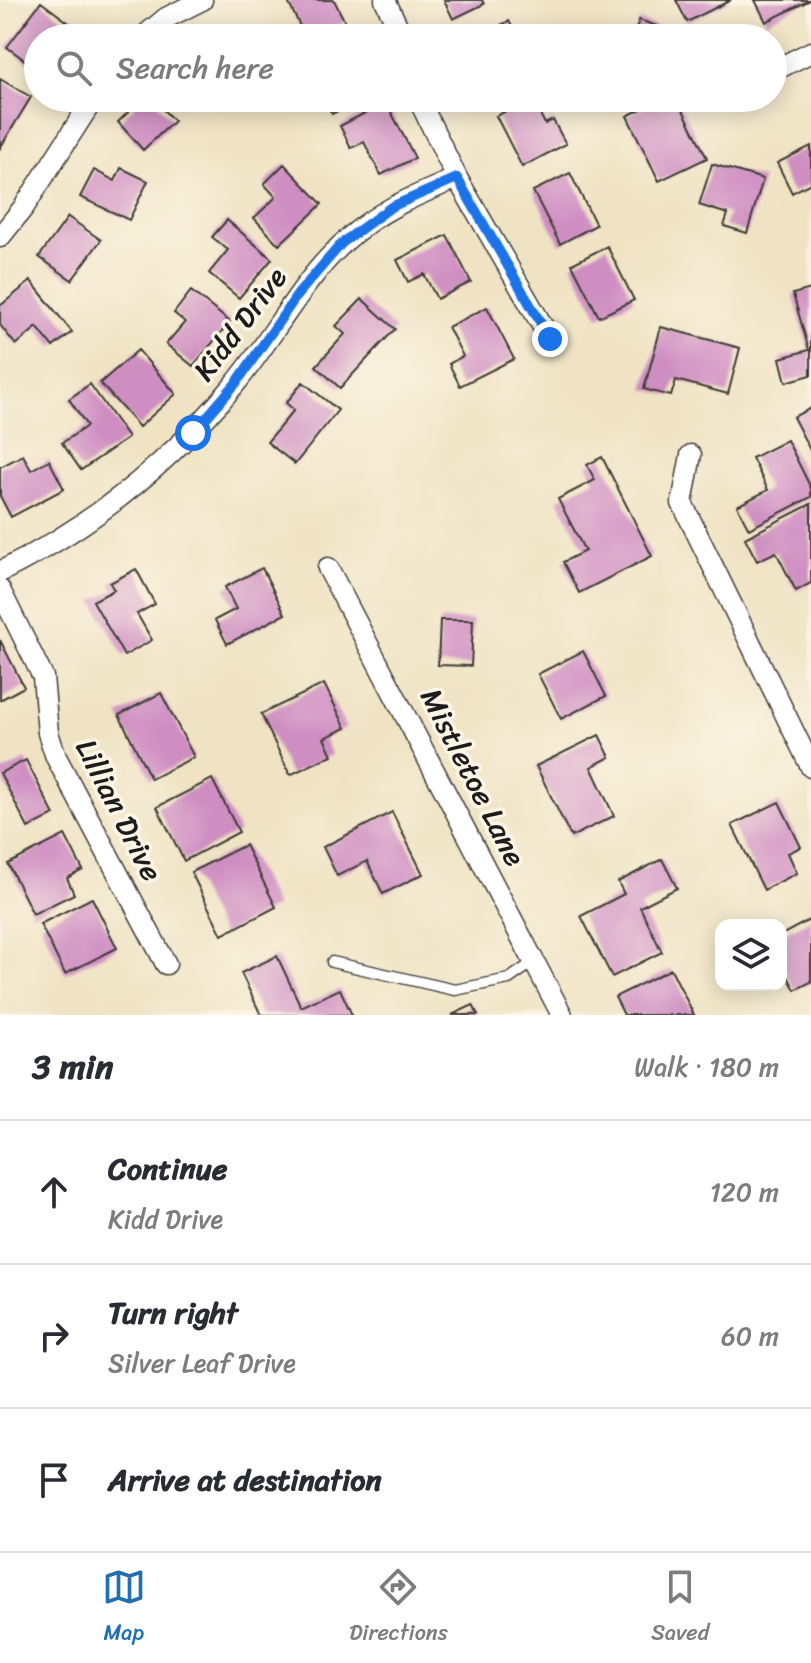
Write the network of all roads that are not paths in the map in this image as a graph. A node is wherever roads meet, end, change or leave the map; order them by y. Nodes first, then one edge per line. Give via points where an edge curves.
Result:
1 (202, 0) edge
2 (385, 0) edge
3 (159, 24) edge
4 (396, 24) edge
5 (811, 52) edge
6 (787, 64) edge
7 (85, 112) edge
8 (425, 112) edge
9 (457, 178) junction
10 (0, 237) edge
11 (550, 339) dead end
12 (691, 455) dead end
13 (328, 568) dead end
14 (0, 572) edge
15 (0, 590) edge
16 (811, 767) edge
17 (535, 961) junction
18 (332, 962) dead end
19 (166, 964) dead end
20 (562, 1015) edge

1 - 3 street
2 - 4 street
5 - 6 street
7 - 10 street
8 - 9 street
9 - 11 street
9 - 14 street, Kidd Drive via 391,207 342,243 193,433 118,500
12 - 16 street via 682,503
13 - 17 street, Mistletoe Lane
15 - 19 street, Lillian Drive via 43,677 48,733 56,757
17 - 18 lane via 509,979 455,990
17 - 20 street, Mistletoe Lane

